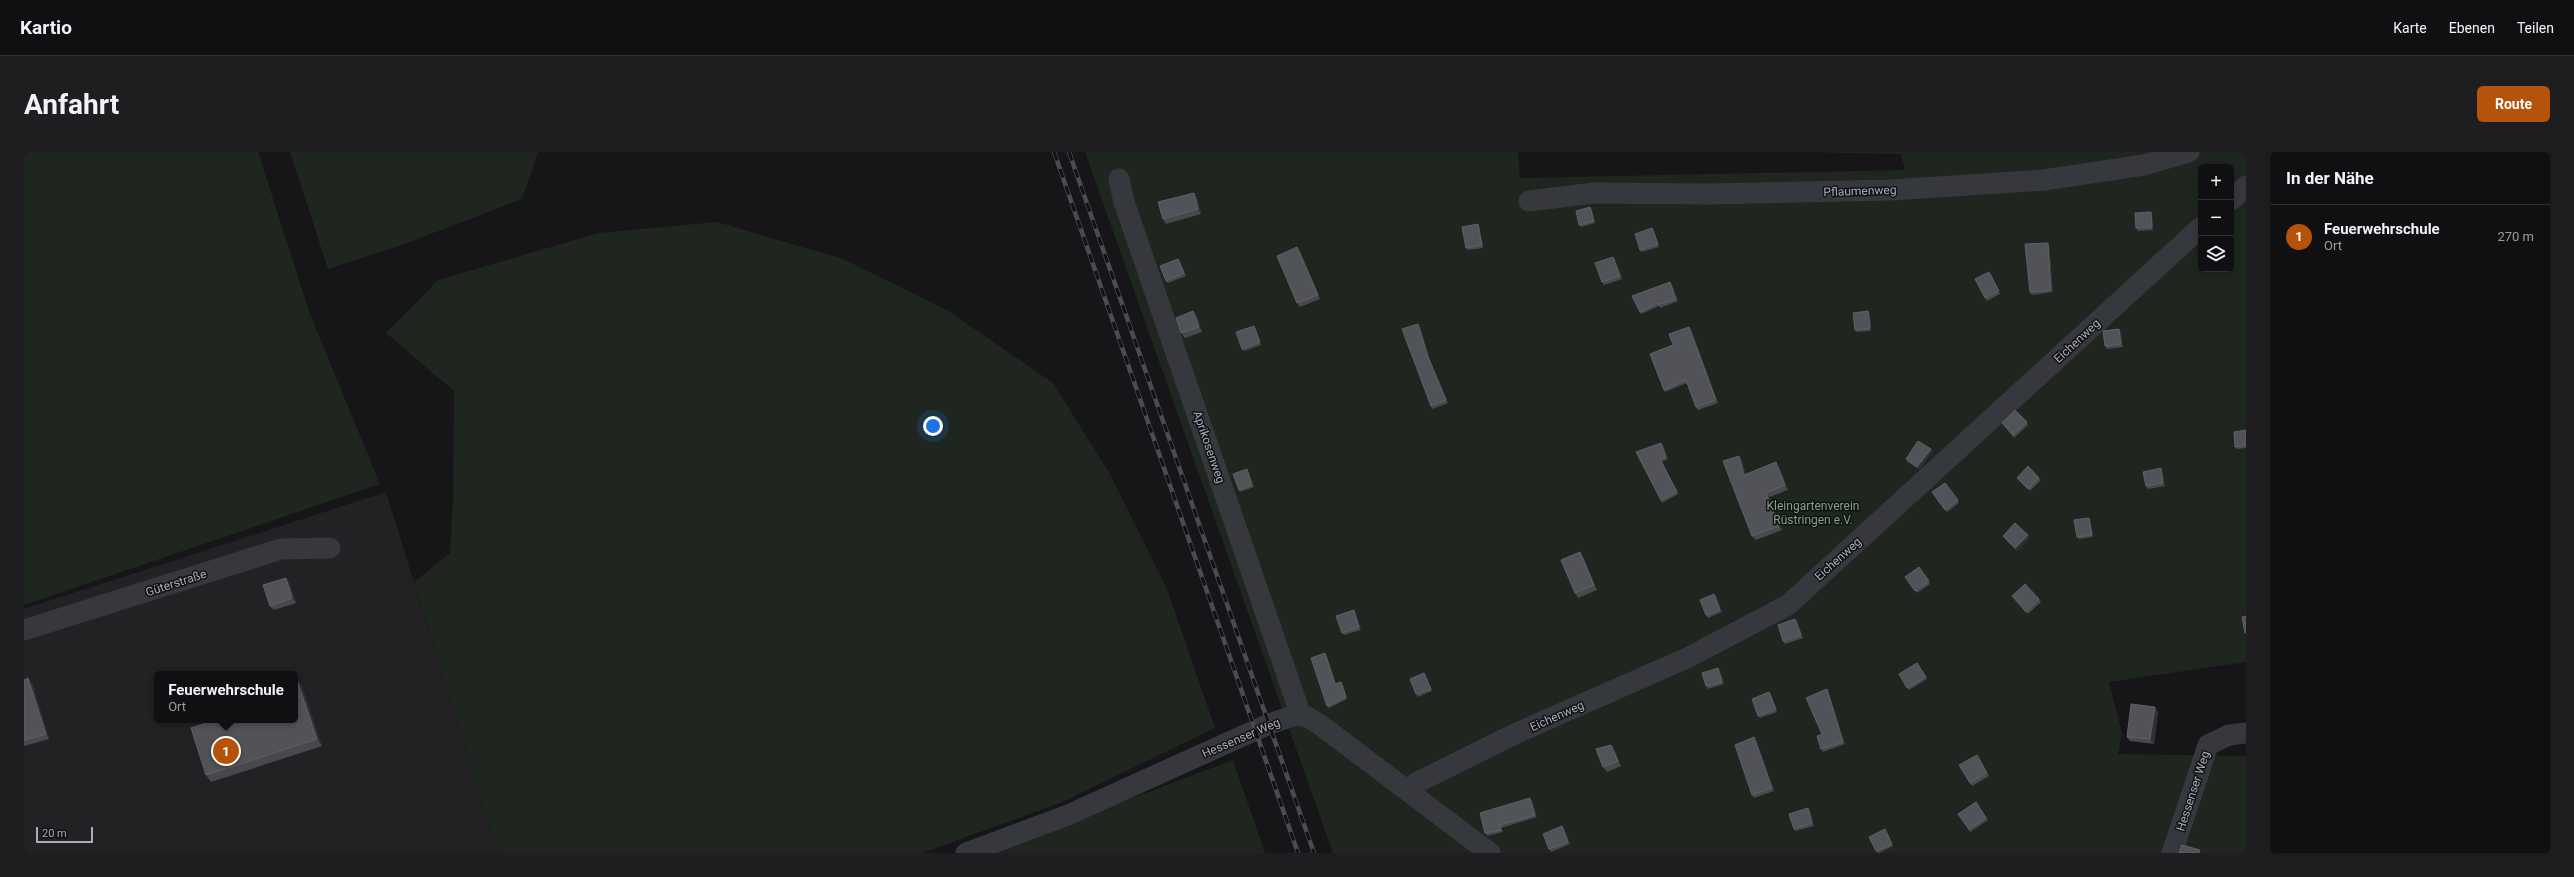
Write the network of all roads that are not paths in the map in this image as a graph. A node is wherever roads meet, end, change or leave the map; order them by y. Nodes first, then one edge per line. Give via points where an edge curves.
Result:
1 (2189, 152) edge
2 (1119, 179) dead end
3 (2246, 186) edge
4 (2234, 197) edge
5 (1529, 202) dead end
6 (2198, 230) edge
7 (330, 548) dead end
8 (24, 630) edge
9 (1296, 715) junction
10 (2246, 733) edge
11 (1409, 791) junction
12 (966, 853) edge
13 (1490, 853) edge
14 (2172, 853) edge

1 - 5 street, Pflaumenweg via 2144,165 2044,180 1892,190 1594,194
2 - 9 street, Aprikosenweg via 1124,202 1297,704
3 - 4 street
6 - 11 street, Eichenweg via 1788,605 1687,658 1512,735 1416,783
7 - 8 street, Güterstraße via 282,549
9 - 11 street, Hessenser Weg via 1307,717 1319,724
9 - 12 street, Hessenser Weg via 1255,730 1068,815
10 - 14 street, Hessenser Weg via 2229,735 2208,745
11 - 13 street, Hessenser Weg

